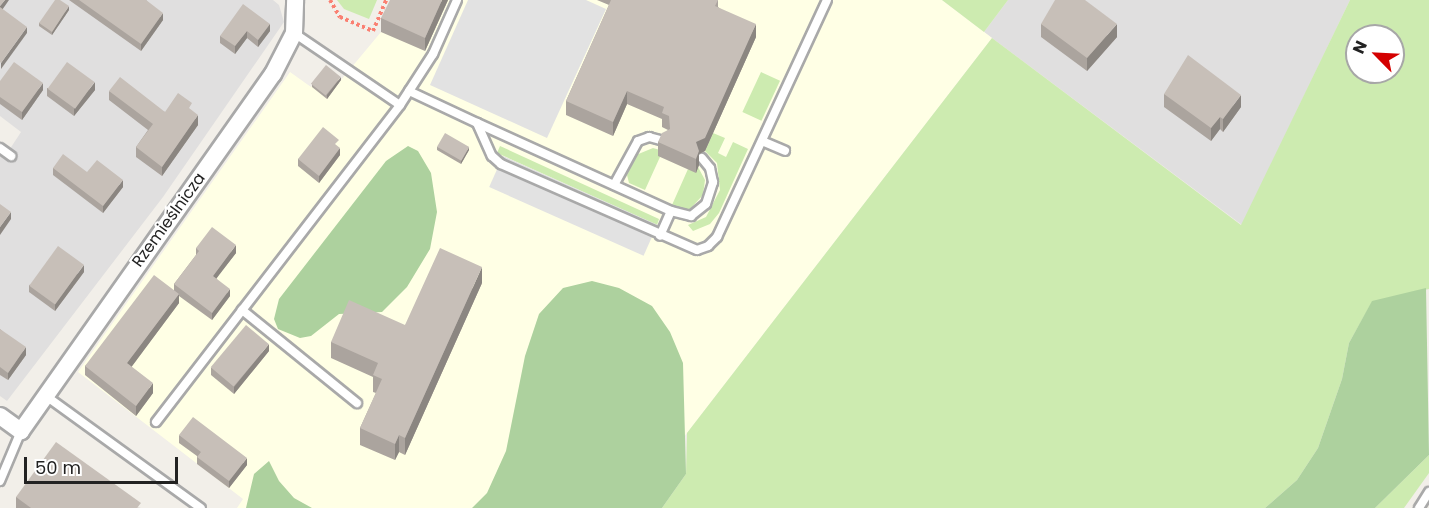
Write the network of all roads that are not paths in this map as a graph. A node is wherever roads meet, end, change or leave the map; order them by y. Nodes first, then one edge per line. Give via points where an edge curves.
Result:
1 (295, 0) edge
2 (457, 0) edge
3 (827, 0) edge
4 (294, 33) junction
5 (409, 91) junction
6 (399, 105) junction
7 (477, 123) junction
8 (664, 141) edge
9 (762, 141) junction
10 (0, 148) edge
11 (785, 151) dead end
12 (11, 156) dead end
13 (702, 158) edge
14 (614, 185) junction
15 (671, 211) junction
16 (660, 236) junction
17 (242, 310) junction
18 (44, 394) junction
19 (357, 403) dead end
20 (0, 416) edge
21 (156, 422) dead end
22 (21, 432) junction
23 (0, 481) edge
24 (1429, 492) edge
25 (201, 508) edge
26 (1419, 508) edge

1 - 4 street, Rzemieślnicza
2 - 5 lane via 433,54
3 - 9 lane
4 - 6 lane
4 - 18 street, Rzemieślnicza via 273,74
5 - 6 lane
5 - 7 lane
6 - 17 lane
7 - 14 lane
7 - 16 lane via 492,156 501,164
8 - 14 lane via 649,137 638,141
9 - 11 lane
9 - 16 lane via 717,237 708,246 686,248
10 - 12 lane
13 - 15 lane via 710,168 713,182 706,204 691,216
14 - 15 lane
15 - 16 lane
17 - 19 lane
17 - 21 lane
18 - 22 street, Rzemieślnicza
18 - 25 lane
20 - 22 street
22 - 23 lane
24 - 26 lane

